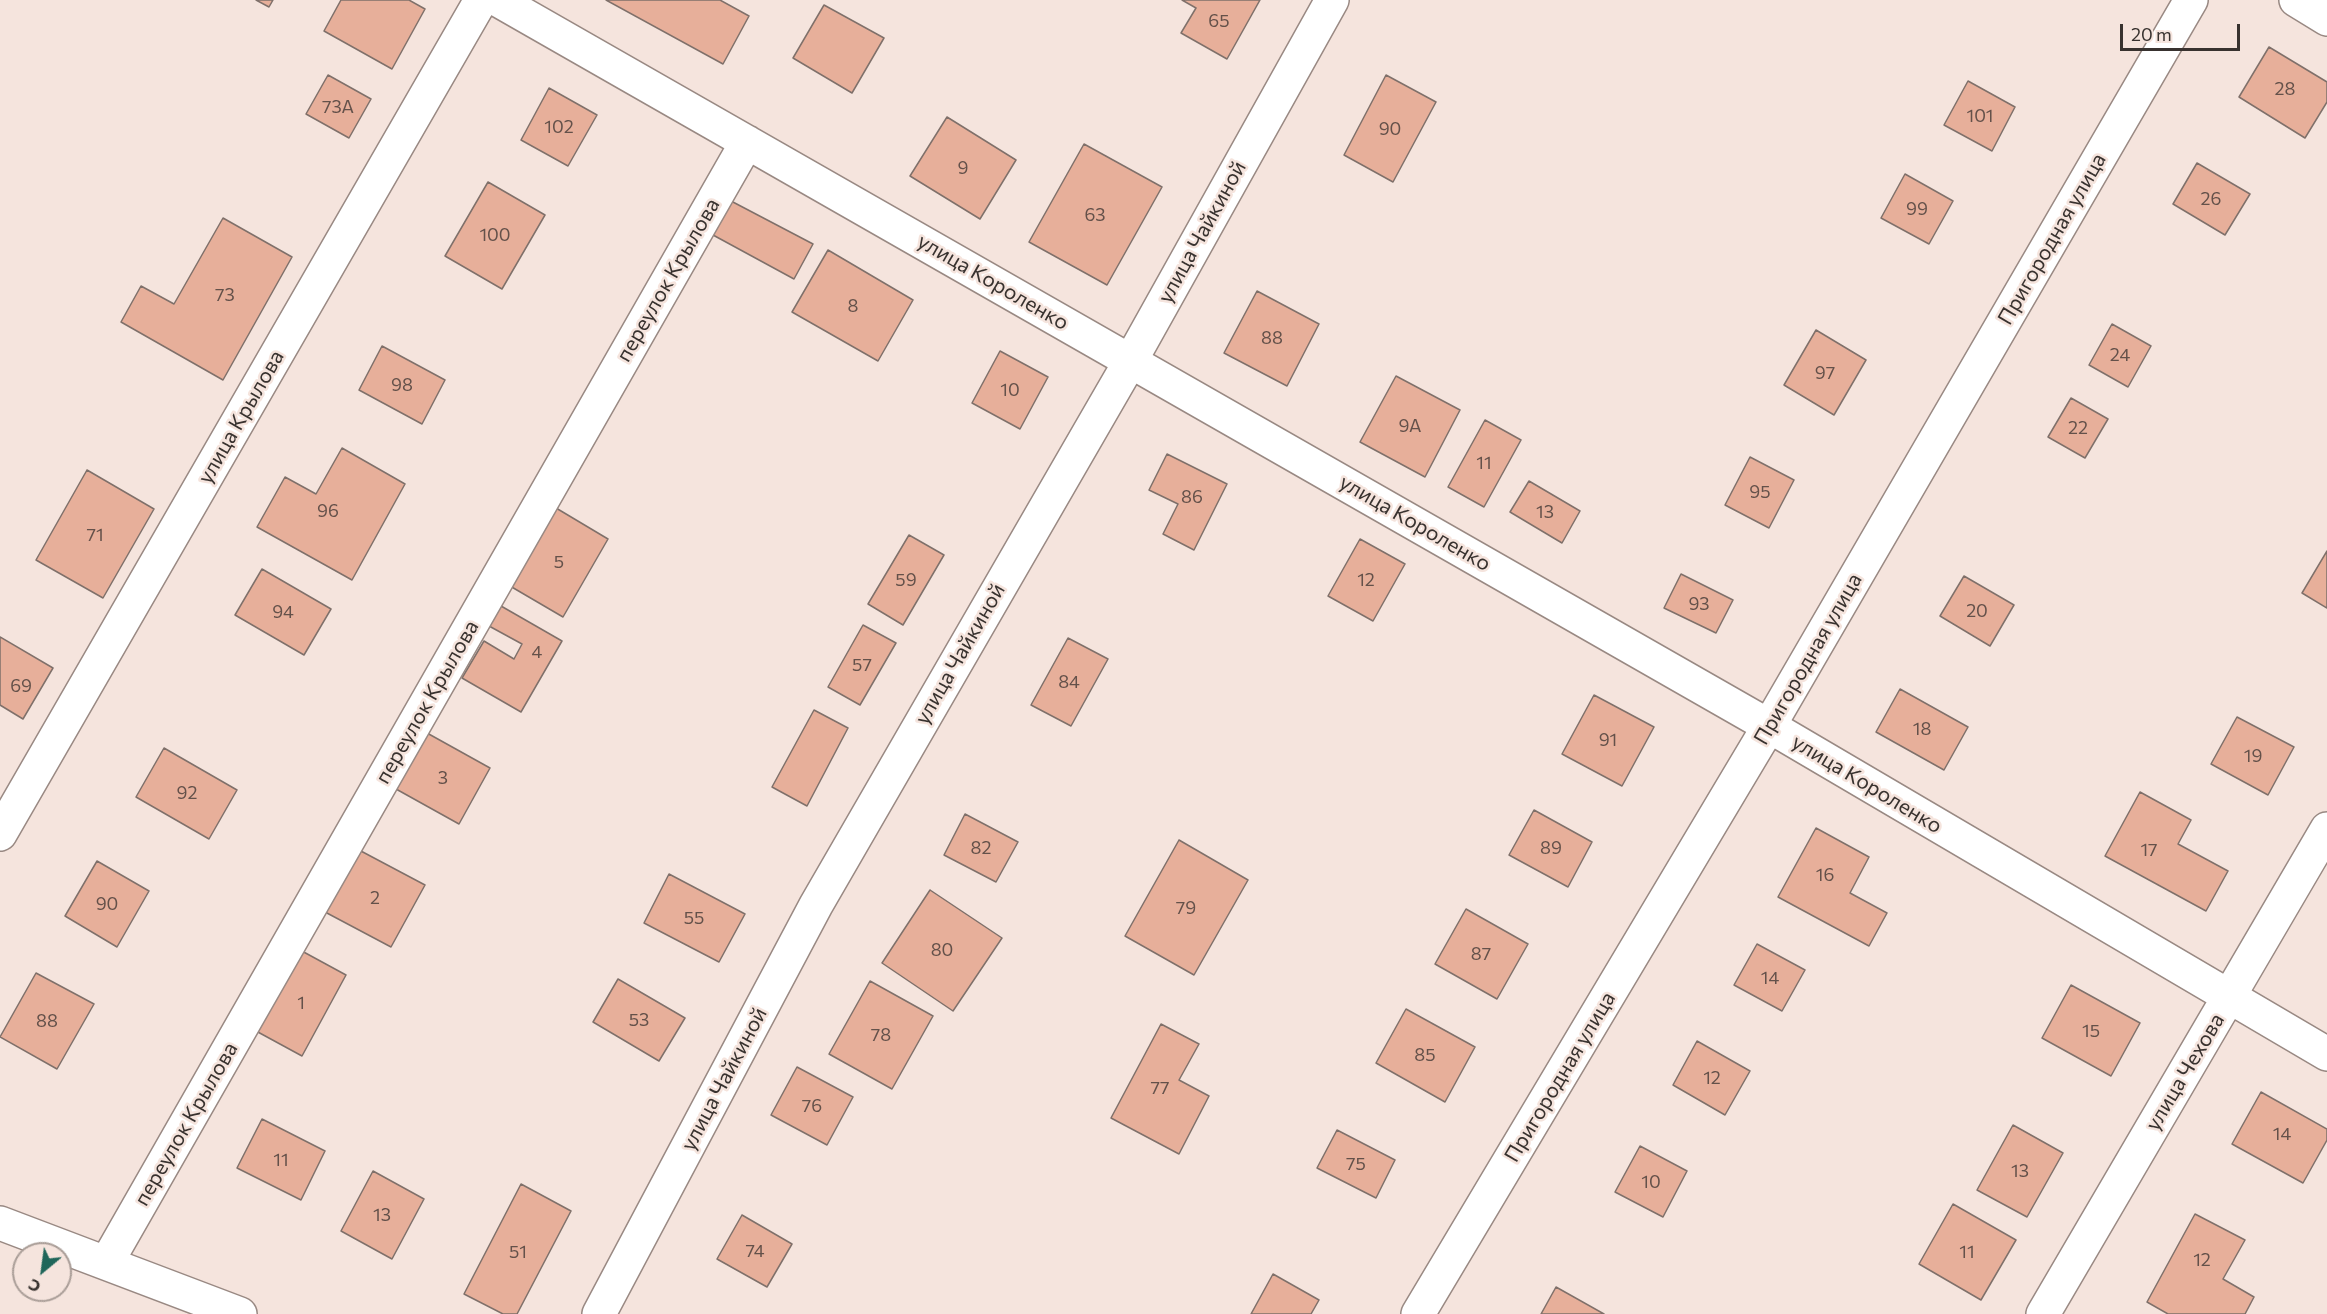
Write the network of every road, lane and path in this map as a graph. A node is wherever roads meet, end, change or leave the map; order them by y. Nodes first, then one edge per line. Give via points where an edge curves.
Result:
1 (481, 0) edge
2 (498, 0) edge
3 (1332, 0) edge
4 (2191, 0) edge
5 (2295, 0) edge
6 (2327, 19) edge
7 (747, 142) junction
8 (1131, 360) junction
9 (1769, 726) junction
10 (2327, 829) edge
11 (0, 834) edge
12 (2229, 998) junction
13 (2327, 1054) edge
14 (0, 1223) edge
15 (107, 1263) junction
16 (240, 1314) edge
17 (599, 1314) edge
18 (1418, 1314) edge
19 (2043, 1314) edge

1 - 11 street, улица Крылова
2 - 7 street, улица Короленко
3 - 8 street, улица Чайкиной
4 - 9 street, Пригородная улица
5 - 6 street
7 - 8 street, улица Короленко
7 - 15 street, переулок Крылова
8 - 9 street, улица Короленко
8 - 17 street, улица Чайкиной via 816,904
9 - 12 street, улица Короленко
9 - 18 street, Пригородная улица
10 - 12 street, улица Чехова
12 - 13 street, улица Короленко
12 - 19 street, улица Чехова
14 - 15 street
15 - 16 street

